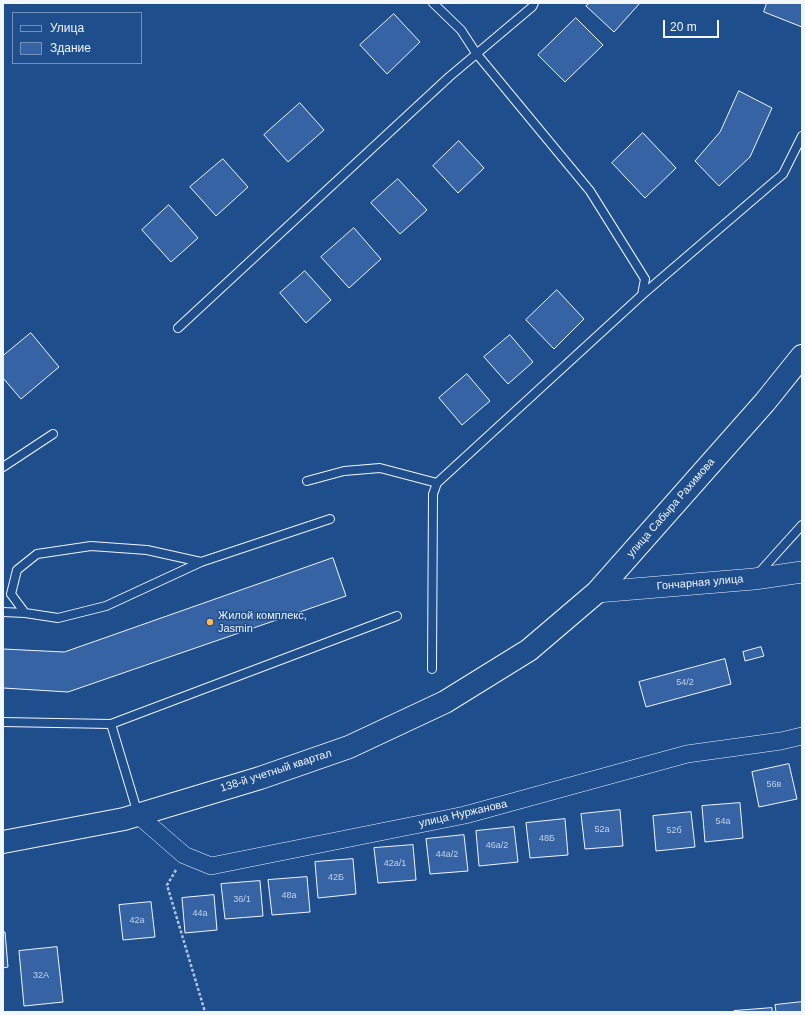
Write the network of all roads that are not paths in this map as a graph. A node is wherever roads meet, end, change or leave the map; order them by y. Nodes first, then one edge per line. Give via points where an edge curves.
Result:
1 (432, 3) edge
2 (534, 3) edge
3 (476, 52) junction
4 (802, 136) edge
5 (642, 294) junction
6 (178, 328) dead end
7 (802, 356) edge
8 (53, 434) dead end
9 (3, 468) edge
10 (307, 481) dead end
11 (436, 483) junction
12 (330, 520) dead end
13 (802, 525) edge
14 (201, 562) junction
15 (802, 572) edge
16 (754, 579) junction
17 (597, 592) junction
18 (3, 612) edge
19 (25, 613) junction
20 (397, 616) dead end
21 (529, 650) joint
22 (432, 669) dead end
23 (3, 722) edge
24 (111, 724) junction
25 (802, 736) edge
26 (138, 815) junction
27 (3, 842) edge

1 - 3 lane via 461,30
2 - 3 lane
3 - 5 lane via 590,191 645,279
3 - 6 lane
4 - 5 lane via 784,174
5 - 11 lane
7 - 17 main road, улица Сабыра Рахимова via 765,402
8 - 9 lane
10 - 11 lane via 344,471 380,468
11 - 22 lane via 433,494
12 - 14 lane
13 - 16 lane
14 - 19 lane via 106,606 58,618
14 - 19 lane via 147,550 91,546 37,554 17,570 11,594
15 - 16 street, Гончарная улица
16 - 17 street, Гончарная улица
17 - 21 main road, улица Сабыра Рахимова
18 - 19 lane
20 - 24 lane
21 - 26 main road, 138-й учетный квартал via 445,702 349,747 260,778
23 - 24 lane
24 - 26 lane
25 - 26 street, улица Нуржанова via 687,754 464,815 211,866 184,855
26 - 27 main road, 138-й учетный квартал

